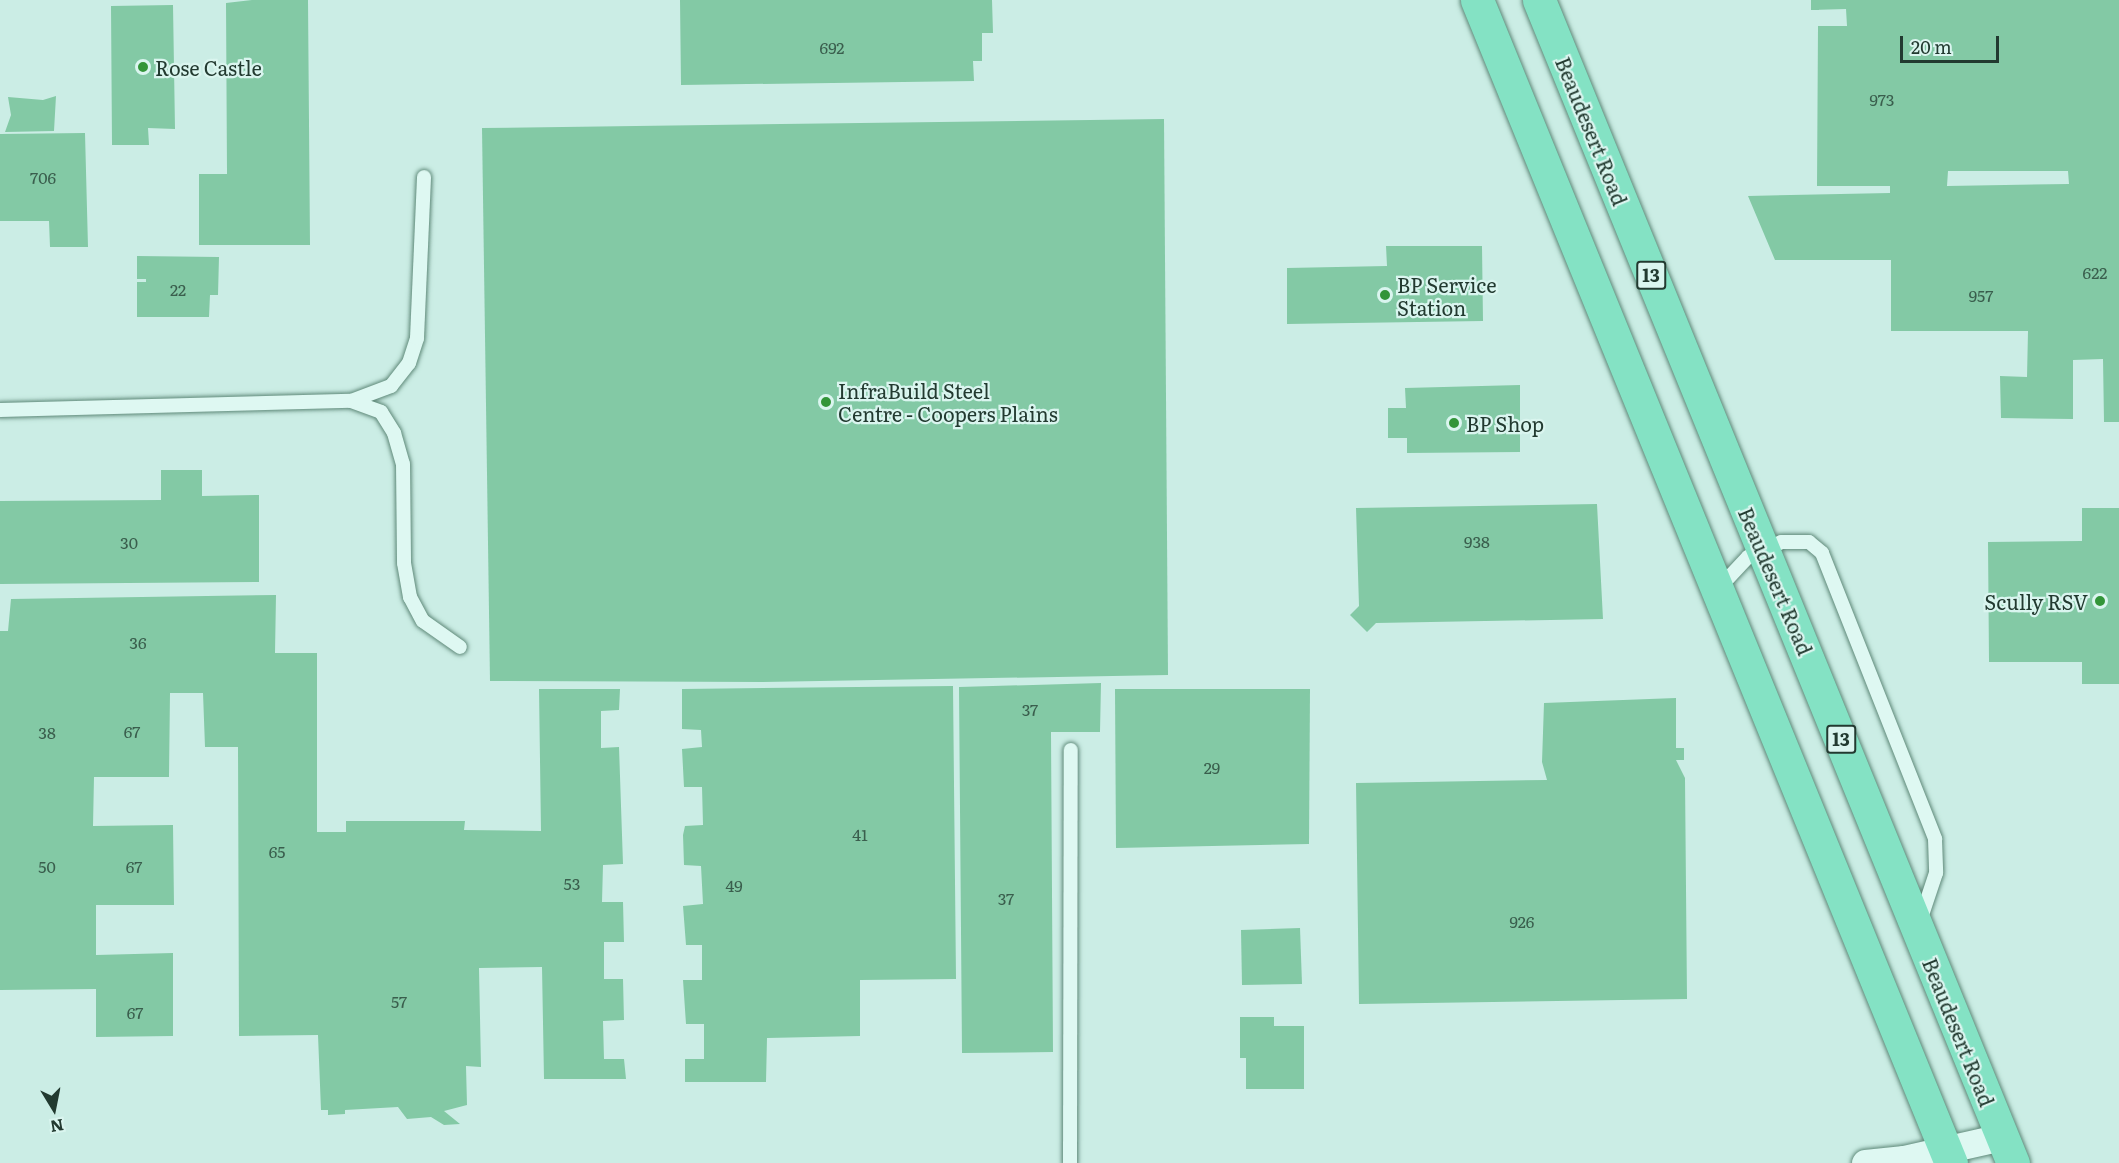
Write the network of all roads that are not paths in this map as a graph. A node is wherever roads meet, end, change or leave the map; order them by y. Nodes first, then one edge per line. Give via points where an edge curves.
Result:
1 (1477, 0) edge
2 (1539, 0) edge
3 (424, 177) dead end
4 (351, 401) junction
5 (0, 411) edge
6 (1762, 549) junction
7 (1717, 589) junction
8 (460, 647) dead end
9 (1071, 750) dead end
10 (1917, 929) junction
11 (2007, 1150) edge
12 (1948, 1157) edge
13 (1070, 1163) edge
14 (1865, 1163) edge

1 - 7 highway
2 - 6 highway, Beaudesert Road / 13
3 - 4 lane via 421,306 409,363 391,386
4 - 5 lane
4 - 8 lane via 381,411 394,433 403,464 404,563 410,597 423,621
6 - 7 lane via 1736,566
6 - 10 highway, Beaudesert Road / 13
6 - 10 lane via 1790,539 1809,542 1829,567 1935,839 1936,873
7 - 12 highway
9 - 13 lane
10 - 11 highway, Beaudesert Road / 13
11 - 12 street
12 - 14 street

